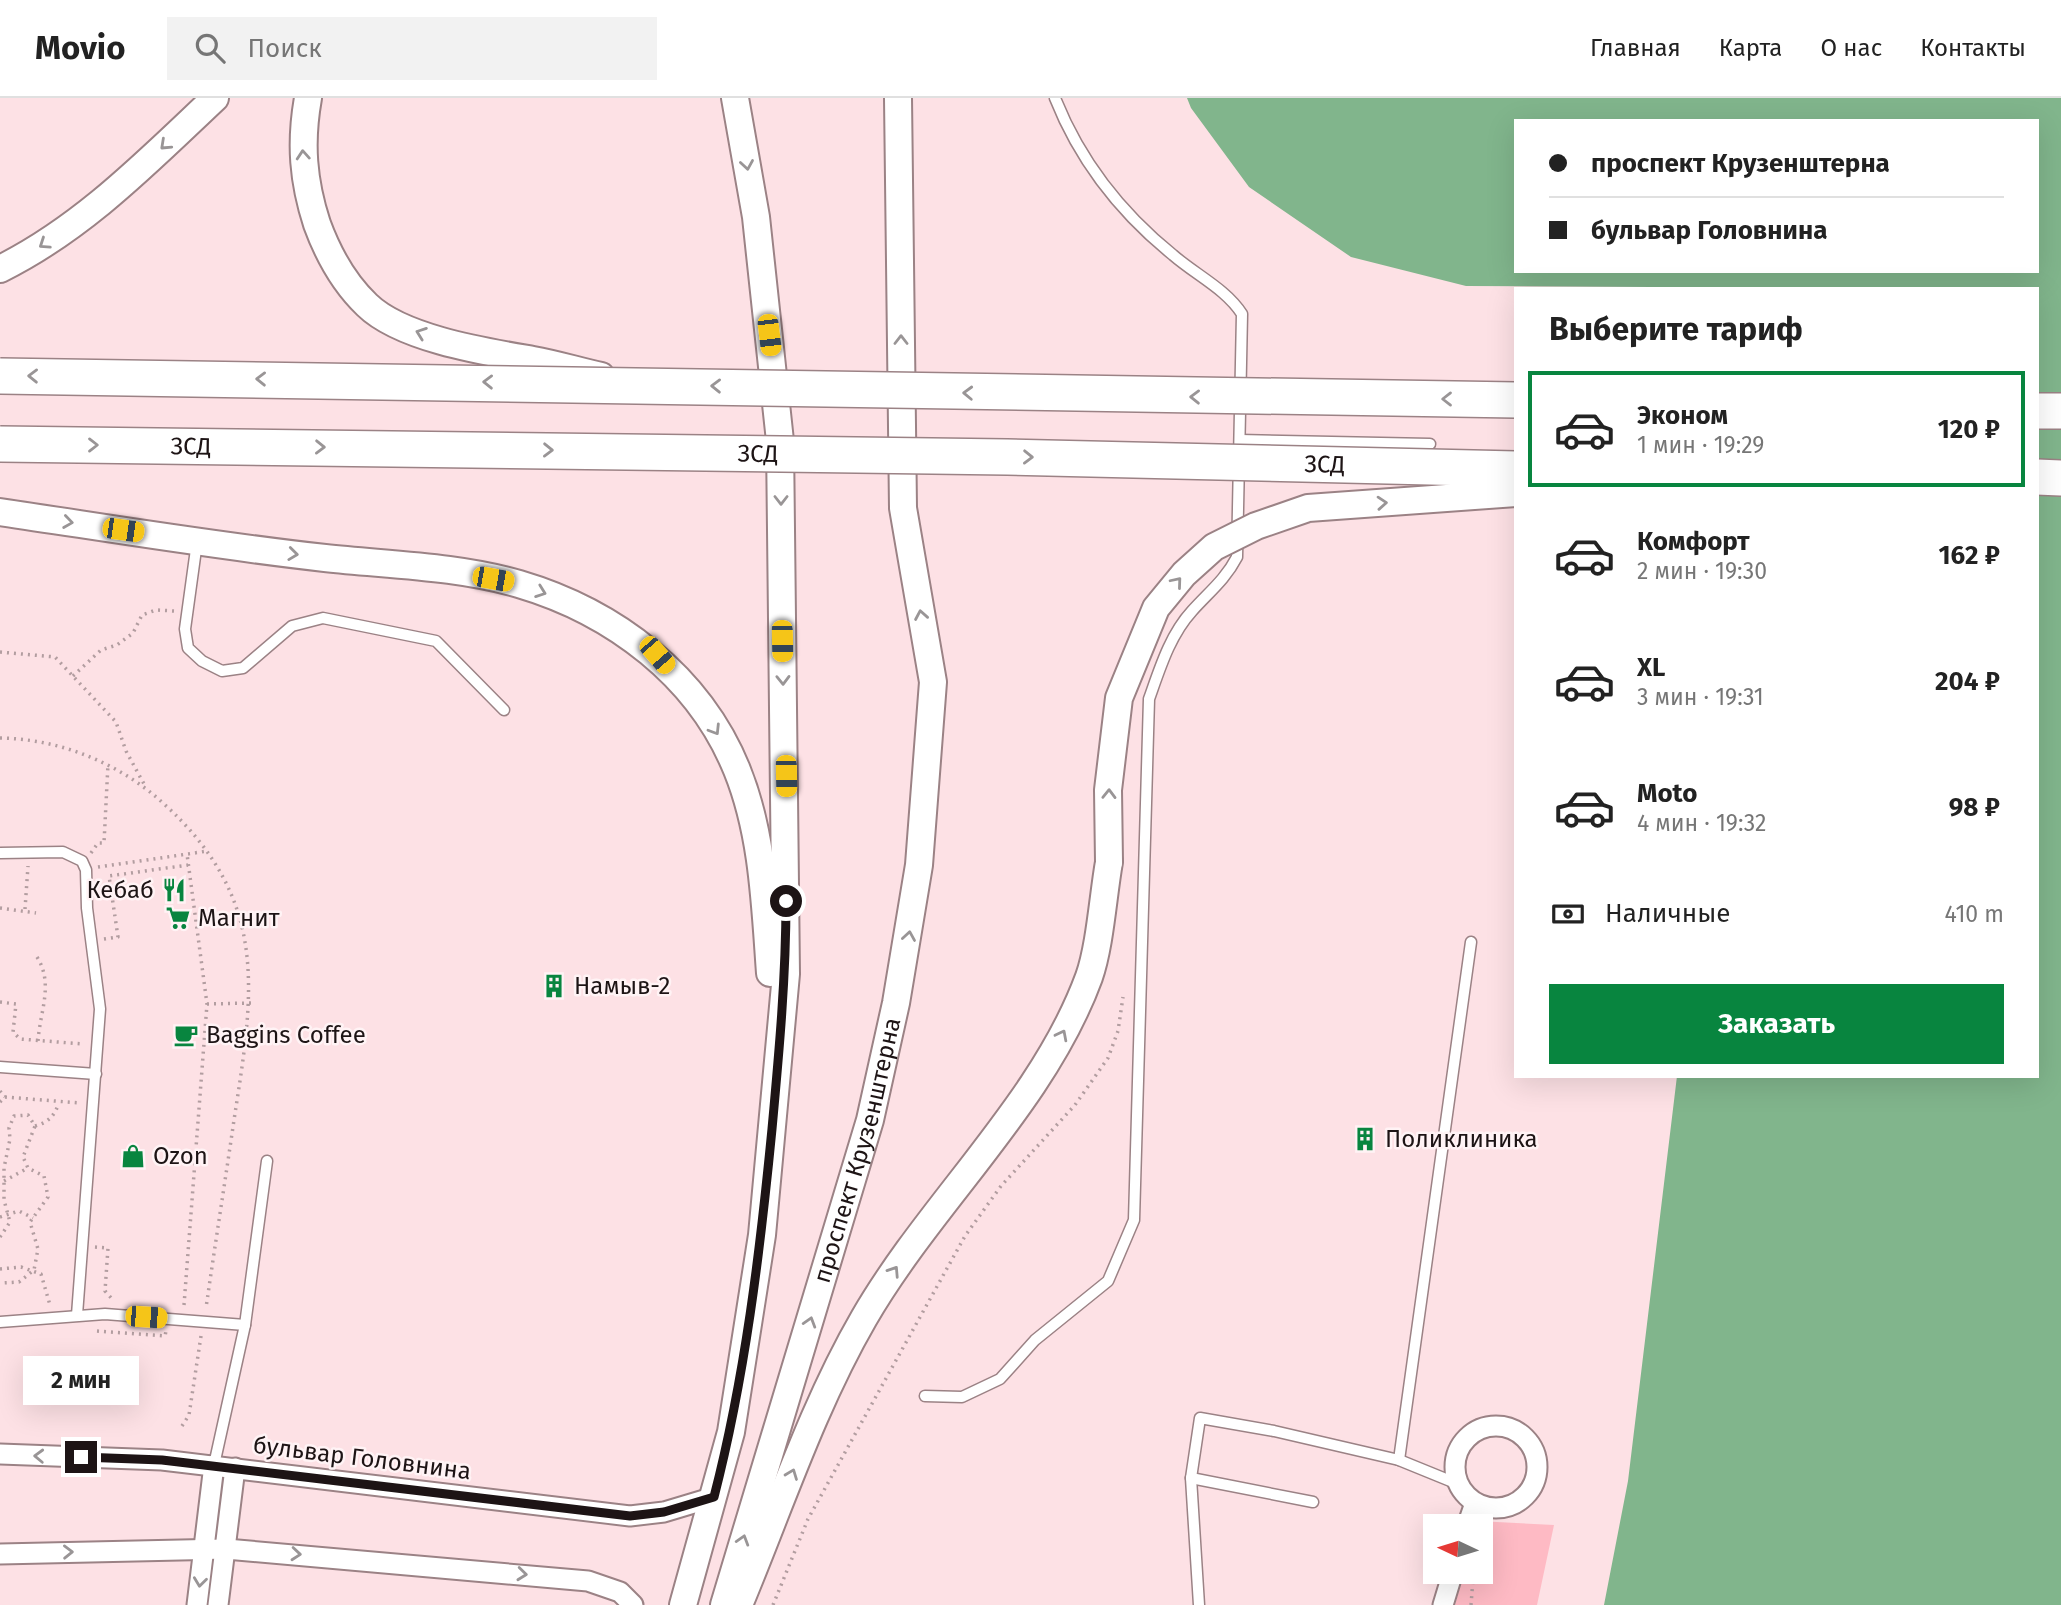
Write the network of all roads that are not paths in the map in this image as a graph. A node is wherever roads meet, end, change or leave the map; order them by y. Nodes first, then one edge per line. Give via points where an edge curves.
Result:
1 (215, 98) edge
2 (308, 98) edge
3 (734, 98) edge
4 (898, 98) edge
5 (1055, 98) edge
6 (0, 269) edge
7 (0, 376) edge
8 (629, 383) junction
9 (1514, 400) edge
10 (2039, 411) edge
11 (2061, 411) edge
12 (1240, 440) junction
13 (0, 444) edge
14 (1430, 444) dead end
15 (1514, 470) edge
16 (2039, 477) edge
17 (2061, 478) edge
18 (1514, 493) edge
19 (0, 512) edge
20 (197, 541) junction
21 (504, 710) dead end
22 (0, 853) edge
23 (1471, 942) dead end
24 (0, 1067) edge
25 (96, 1074) junction
26 (267, 1161) dead end
27 (762, 1235) junction
28 (77, 1315) junction
29 (0, 1322) edge
30 (245, 1325) junction
31 (925, 1396) dead end
32 (0, 1454) edge
33 (1399, 1460) junction
34 (214, 1465) junction
35 (235, 1468) junction
36 (1191, 1478) junction
37 (1458, 1484) junction
38 (714, 1497) junction
39 (1313, 1502) dead end
40 (1475, 1503) junction
41 (1471, 1514) edge
42 (204, 1549) junction
43 (226, 1549) junction
44 (0, 1554) edge
45 (1449, 1584) edge
46 (197, 1605) edge
47 (218, 1605) edge
48 (633, 1605) edge
49 (683, 1605) edge
50 (724, 1605) edge
51 (739, 1605) edge
52 (1199, 1605) edge
53 (1443, 1605) edge

1 -> 6 main road via 86,216
8 -> 2 main road via 484,353 414,331 369,307 327,251 306,189 302,136
3 -> 27 main road via 756,217 780,441 786,974
50 -> 4 main road, проспект Крузенштерна via 873,1107 919,865 933,682 903,508
5 - 12 lane via 1075,143 1121,207 1160,245 1232,298 1242,314
8 -> 7 highway, bridge
9 -> 8 highway, bridge via 1000,394
10 - 11 highway
12 - 14 lane
12 - 31 lane via 1237,557 1228,575 1175,634 1149,699 1134,1220 1108,1281 1035,1340 1000,1379 962,1397
13 -> 15 highway, ЗСД, bridge via 981,456
16 - 17 highway
51 -> 18 main road, bridge via 814,1417 864,1318 917,1238 1027,1094 1090,976 1109,862 1108,790 1119,698 1156,608 1214,547 1308,508
19 -> 20 main road
20 - 21 lane via 186,611 188,648 202,662 222,671 243,668 292,626 323,618 436,641
20 -> 27 main road via 518,583 605,619 657,655 693,697 737,770 758,848 770,975
22 - 25 lane via 62,852 82,861 86,870 100,1009
23 - 33 lane
24 - 25 lane
25 - 28 lane
26 - 30 lane
27 - 38 main road via 731,1432
28 - 29 lane
28 - 30 lane
30 - 34 lane
34 -> 32 street, бульвар Головнина
33 - 36 lane via 1200,1419
33 - 37 lane
34 - 35 street, бульвар Головнина
34 - 42 street
35 - 38 street, бульвар Головнина via 630,1516 664,1512
35 - 43 street
36 - 39 lane
36 - 52 lane
37 - 40 street
37 - 40 street via 1456,1458 1469,1436 1493,1426 1518,1432 1527,1440 1537,1464 1531,1489 1523,1499 1500,1509
38 - 49 main road
40 - 41 street
42 - 43 street
44 -> 42 street
42 -> 46 street
43 - 47 street
43 -> 48 street via 588,1581 620,1592
45 - 53 street

